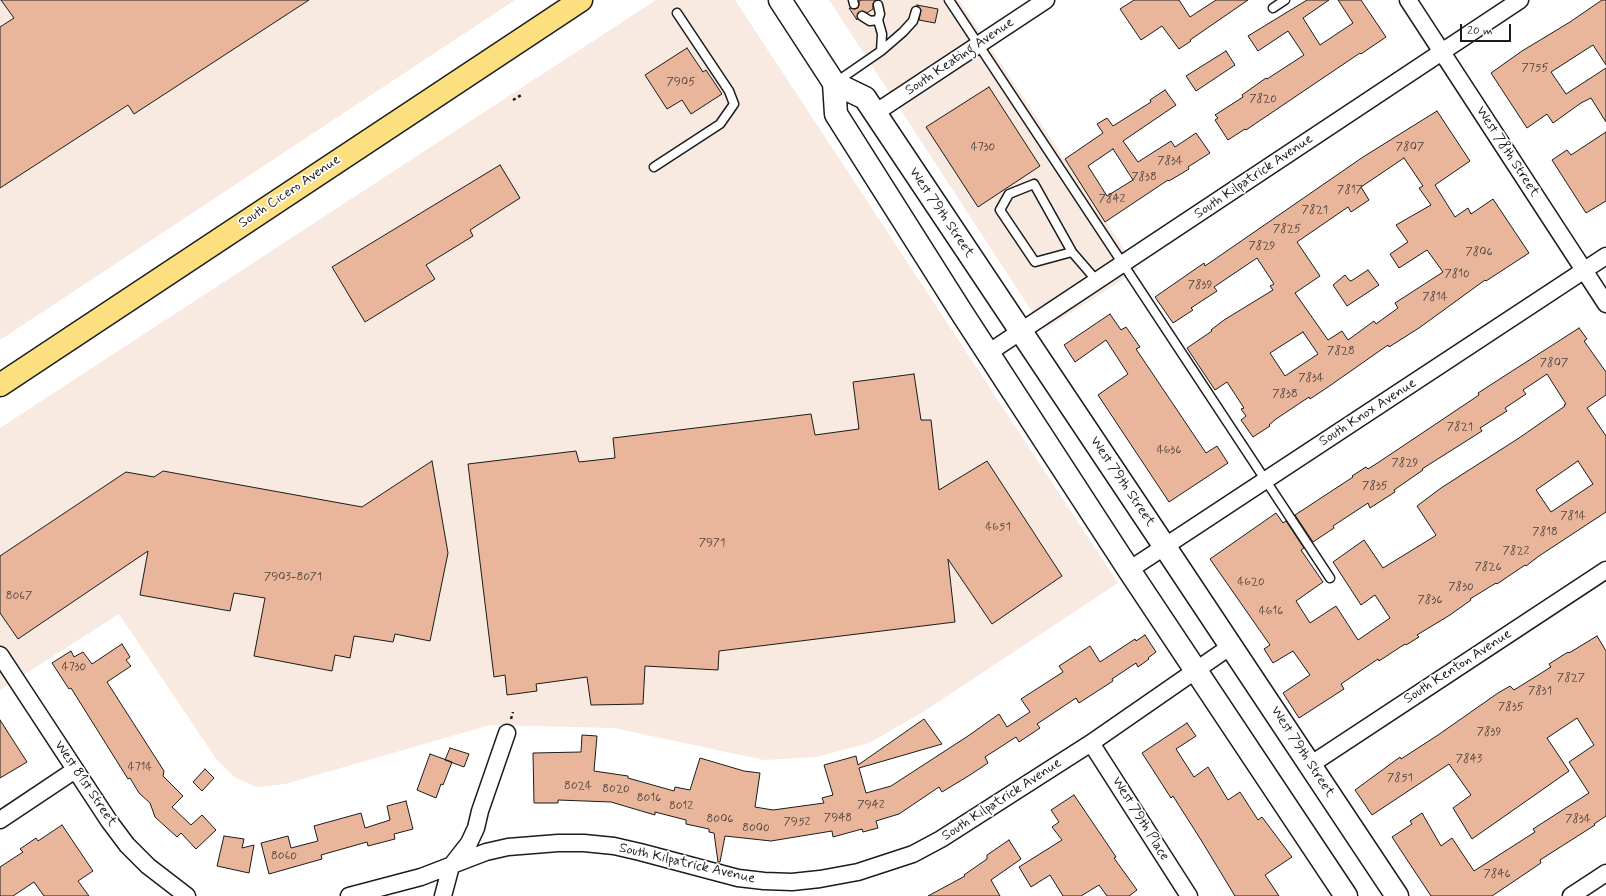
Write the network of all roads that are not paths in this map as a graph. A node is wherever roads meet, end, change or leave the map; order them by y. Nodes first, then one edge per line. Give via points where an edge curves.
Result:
1 (581, 0) edge
2 (780, 0) edge
3 (949, 0) edge
4 (1046, 0) edge
5 (1285, 0) edge
6 (1408, 0) edge
7 (1520, 0) edge
8 (878, 6) dead end
9 (1273, 8) dead end
10 (916, 11) dead end
11 (677, 13) dead end
12 (862, 16) dead end
13 (878, 20) junction
14 (978, 44) junction
15 (881, 51) junction
16 (1442, 52) junction
17 (834, 83) junction
18 (874, 113) junction
19 (654, 167) dead end
20 (1072, 252) junction
21 (1606, 256) edge
22 (1123, 264) junction
23 (1584, 270) junction
24 (1097, 281) junction
25 (1606, 304) edge
26 (1020, 332) junction
27 (988, 354) junction
28 (0, 384) edge
29 (1267, 480) junction
30 (1166, 547) junction
31 (1129, 570) junction
32 (1606, 570) edge
33 (1330, 578) dead end
34 (1231, 646) junction
35 (0, 655) edge
36 (1196, 670) junction
37 (507, 733) dead end
38 (1091, 743) junction
39 (1310, 765) junction
40 (75, 770) junction
41 (0, 820) edge
42 (451, 866) junction
43 (1606, 873) edge
44 (187, 896) edge
45 (349, 896) edge
46 (443, 896) edge
47 (1189, 896) edge
48 (1346, 896) edge
49 (1397, 896) edge
50 (1571, 896) edge

1 - 28 main road, South Cicero Avenue
2 - 17 main road
3 - 14 lane
4 - 14 street, South Keating Avenue
5 - 9 lane
6 - 16 street, West 78th Street
7 - 16 street, South Kilpatrick Avenue
8 - 13 lane
10 - 15 lane via 913,21 904,32
11 - 19 lane via 729,91 734,104 720,124
12 - 13 lane via 870,21
13 - 15 lane via 882,34
14 - 18 street, South Keating Avenue
14 - 22 lane
15 - 17 lane
16 - 22 street, South Kilpatrick Avenue
16 - 23 street, West 78th Street
17 - 18 main road, West 79th Street via 865,98
17 - 27 main road via 836,114
18 - 26 main road, West 79th Street
20 - 20 lane via 1034,184 1009,194 1000,210 1035,262
20 - 24 lane
21 - 23 street, South Knox Avenue
22 - 24 street, South Kilpatrick Avenue
22 - 29 lane
23 - 25 street, West 78th Street
23 - 29 street, South Knox Avenue
24 - 26 street, South Kilpatrick Avenue
26 - 27 street, South Kilpatrick Avenue
26 - 30 main road, West 79th Street
27 - 31 main road
29 - 30 street, South Knox Avenue
29 - 33 lane
30 - 31 street, South Knox Avenue
30 - 34 main road, West 79th Street
31 - 36 main road
32 - 39 street, South Kenton Avenue
34 - 36 street, South Kilpatrick Avenue
34 - 39 main road, West 79th Street
35 - 40 street, West 81st Street
36 - 38 street, South Kilpatrick Avenue
36 - 48 main road
37 - 42 street via 476,828 469,843
38 - 42 street, South Kilpatrick Avenue via 941,839 913,854 858,872 792,882 764,881 738,878 614,846 584,843 508,847 486,852
38 - 47 street, West 79th Place
39 - 49 main road, West 79th Street
40 - 41 street
40 - 44 street, West 81st Street via 127,845 148,866
42 - 45 street, South Kilpatrick Avenue via 421,877
42 - 46 street
43 - 50 street

